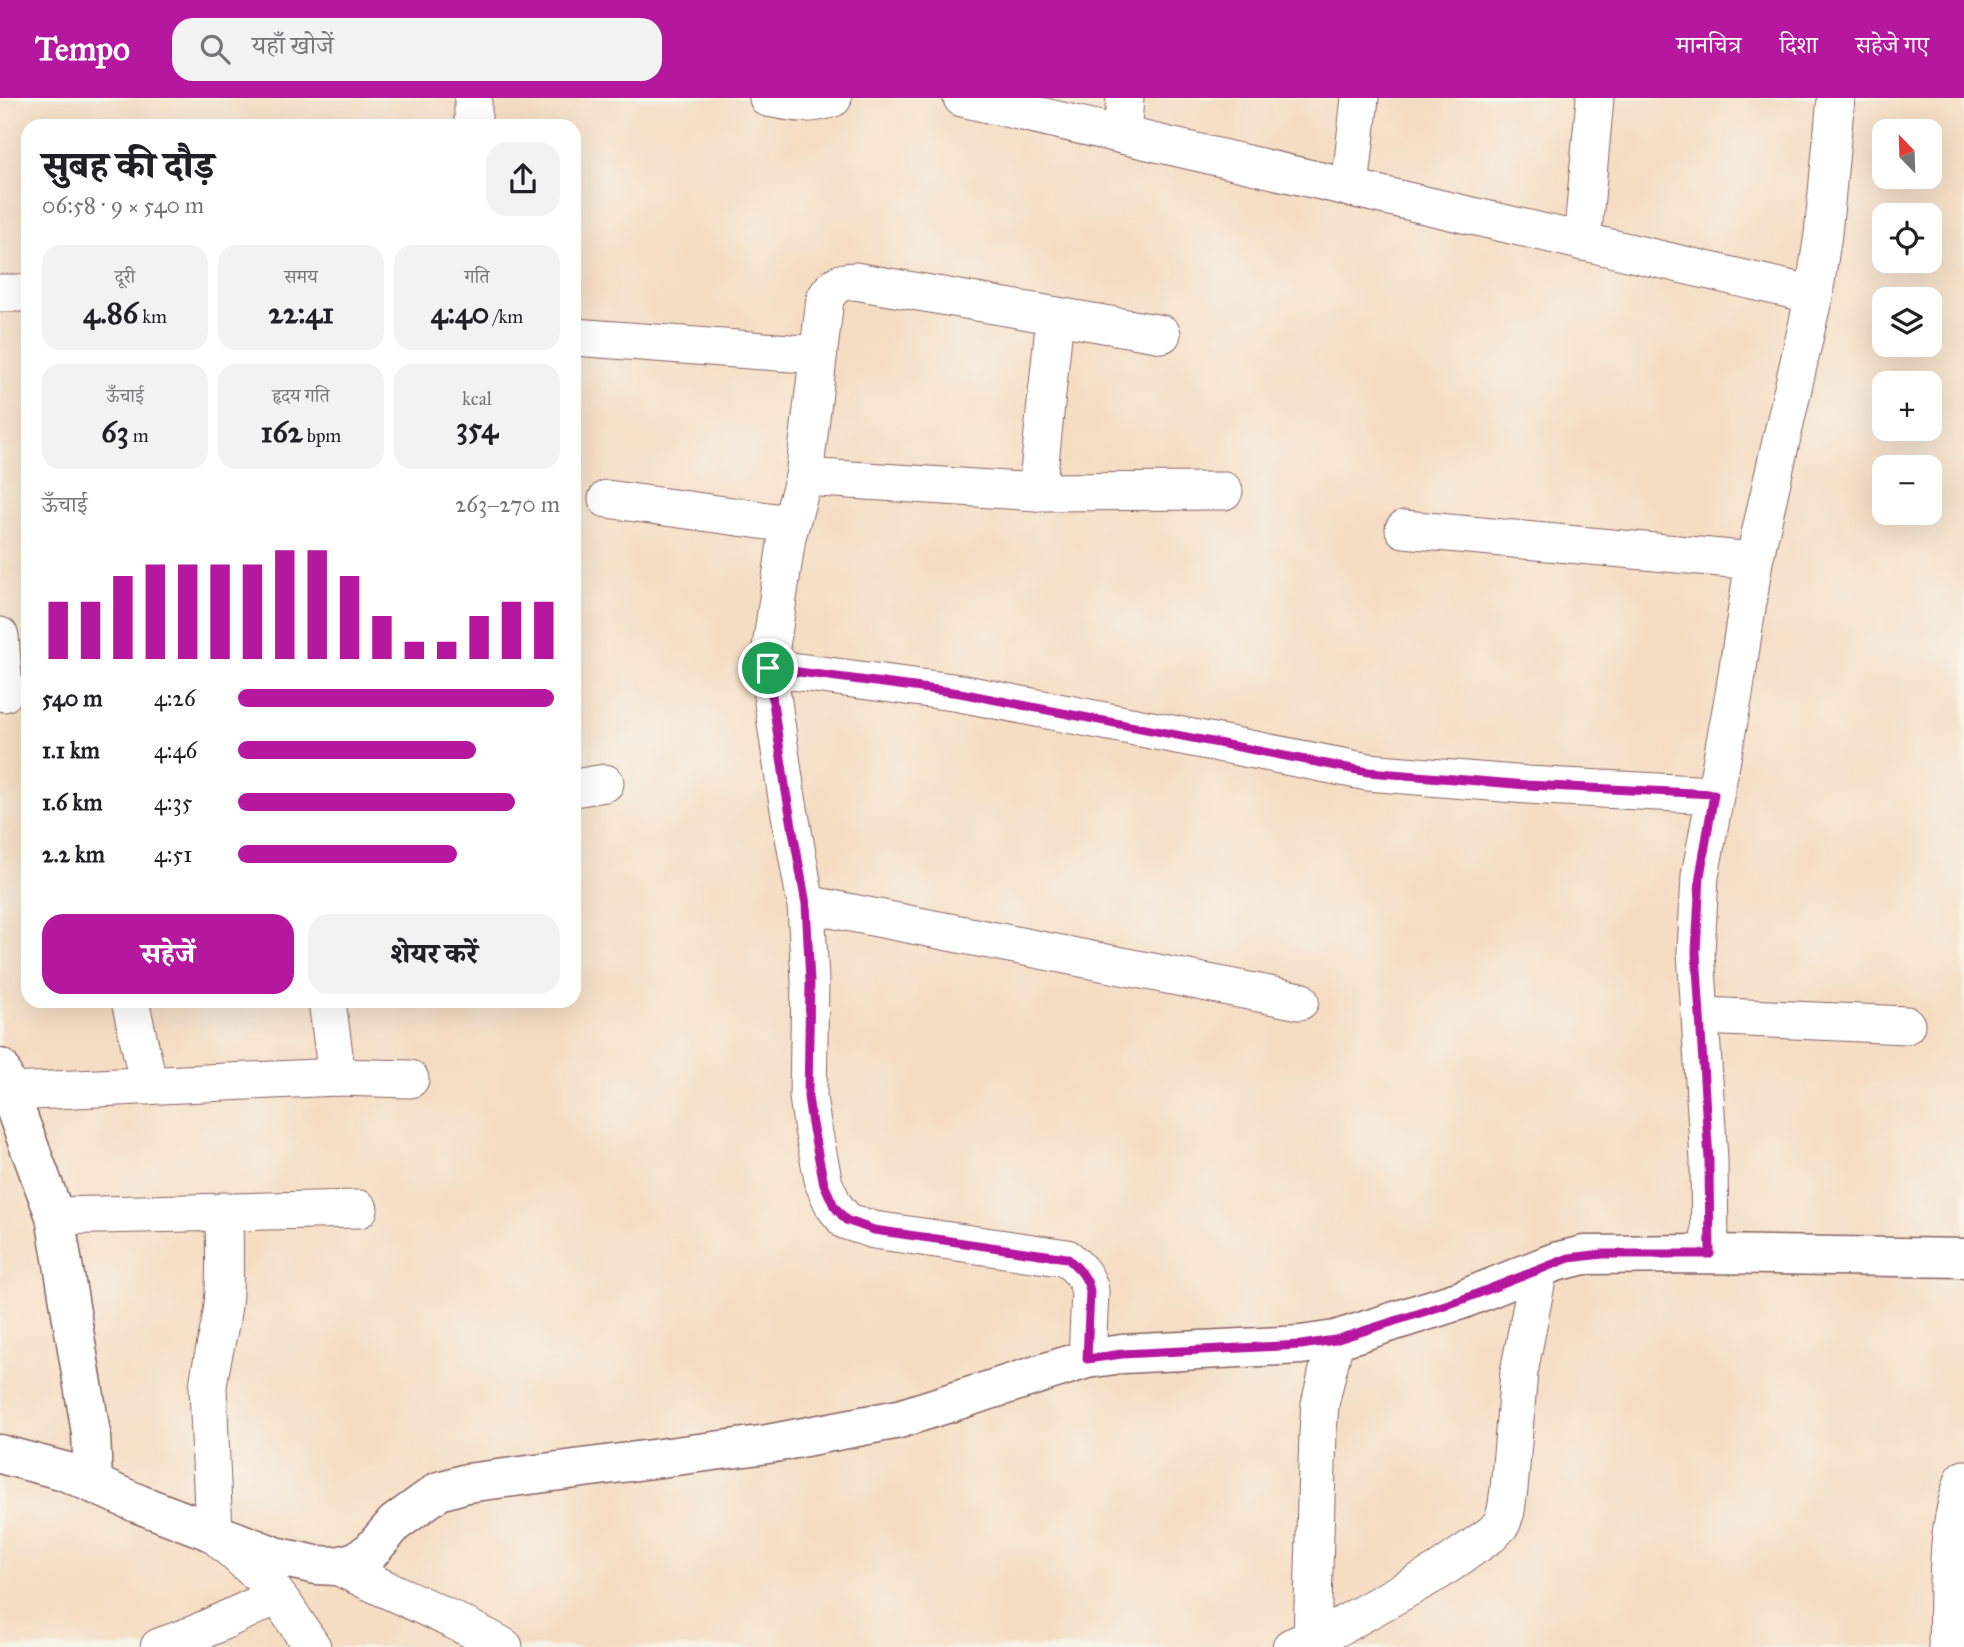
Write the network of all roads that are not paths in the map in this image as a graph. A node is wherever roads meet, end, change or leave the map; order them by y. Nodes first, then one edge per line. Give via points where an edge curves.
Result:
1 (472, 98) edge
2 (768, 98) edge
3 (833, 98) edge
4 (962, 98) edge
5 (1125, 98) edge
6 (1360, 98) edge
7 (1595, 98) edge
8 (1836, 98) edge
9 (473, 119) edge
10 (1122, 135) junction
11 (1350, 188) junction
12 (1582, 242) junction
13 (0, 293) edge
14 (21, 293) edge
15 (1814, 295) junction
16 (1055, 316) junction
17 (1162, 334) dead end
18 (581, 338) edge
19 (818, 355) junction
20 (804, 477) junction
21 (1224, 491) dead end
22 (1037, 492) junction
23 (607, 499) dead end
24 (790, 524) junction
25 (1404, 529) dead end
26 (1754, 561) junction
27 (0, 636) edge
28 (768, 668) junction
29 (11, 693) edge
30 (1714, 794) junction
31 (806, 904) junction
32 (1300, 1001) dead end
33 (132, 1008) edge
34 (328, 1008) edge
35 (1701, 1016) junction
36 (1906, 1025) dead end
37 (337, 1077) junction
38 (410, 1079) dead end
39 (5, 1080) edge
40 (149, 1086) junction
41 (359, 1209) dead end
42 (224, 1212) junction
43 (55, 1216) junction
44 (1710, 1254) junction
45 (1964, 1258) edge
46 (1539, 1269) junction
47 (1335, 1340) junction
48 (1087, 1359) junction
49 (0, 1454) edge
50 (1964, 1479) edge
51 (93, 1483) junction
52 (214, 1534) junction
53 (337, 1566) junction
54 (277, 1596) junction
55 (1302, 1643) edge
56 (159, 1647) edge
57 (312, 1647) edge
58 (505, 1647) edge
59 (1947, 1647) edge

1 - 9 street
2 - 3 street via 800,105
4 - 10 street
5 - 10 street
6 - 11 street
7 - 12 street
8 - 15 street
10 - 11 street
11 - 12 street
12 - 15 street
13 - 14 street
15 - 26 street
16 - 17 street
16 - 19 street via 841,281 825,299
16 - 22 street
18 - 19 street
19 - 20 street
20 - 22 street
20 - 24 street
21 - 22 street
23 - 24 street
24 - 28 street
25 - 26 street
26 - 30 street
27 - 29 street
28 - 30 street via 960,693 1368,772
28 - 31 street
30 - 35 street via 1700,876 1696,952
31 - 32 street
31 - 48 street via 808,1097 824,1184 834,1206 846,1220 874,1230 1067,1258 1088,1280
33 - 40 street
34 - 37 street
35 - 36 street
35 - 44 street
37 - 38 street
37 - 40 street
39 - 40 street
39 - 43 street
41 - 42 street
42 - 43 street
42 - 52 street via 223,1304 208,1387
43 - 51 street via 91,1433
44 - 45 street
44 - 46 street via 1584,1255
46 - 47 street via 1461,1300
46 - 55 street via 1519,1371 1502,1523 1438,1571 1337,1629
47 - 48 street
47 - 55 street via 1320,1404
48 - 53 street via 899,1419 768,1444 467,1483 439,1491 395,1523 371,1550 356,1561
49 - 51 street
50 - 59 street via 1953,1518
51 - 52 street
52 - 53 street via 275,1556
52 - 54 street
53 - 58 street
54 - 56 street
54 - 57 street

